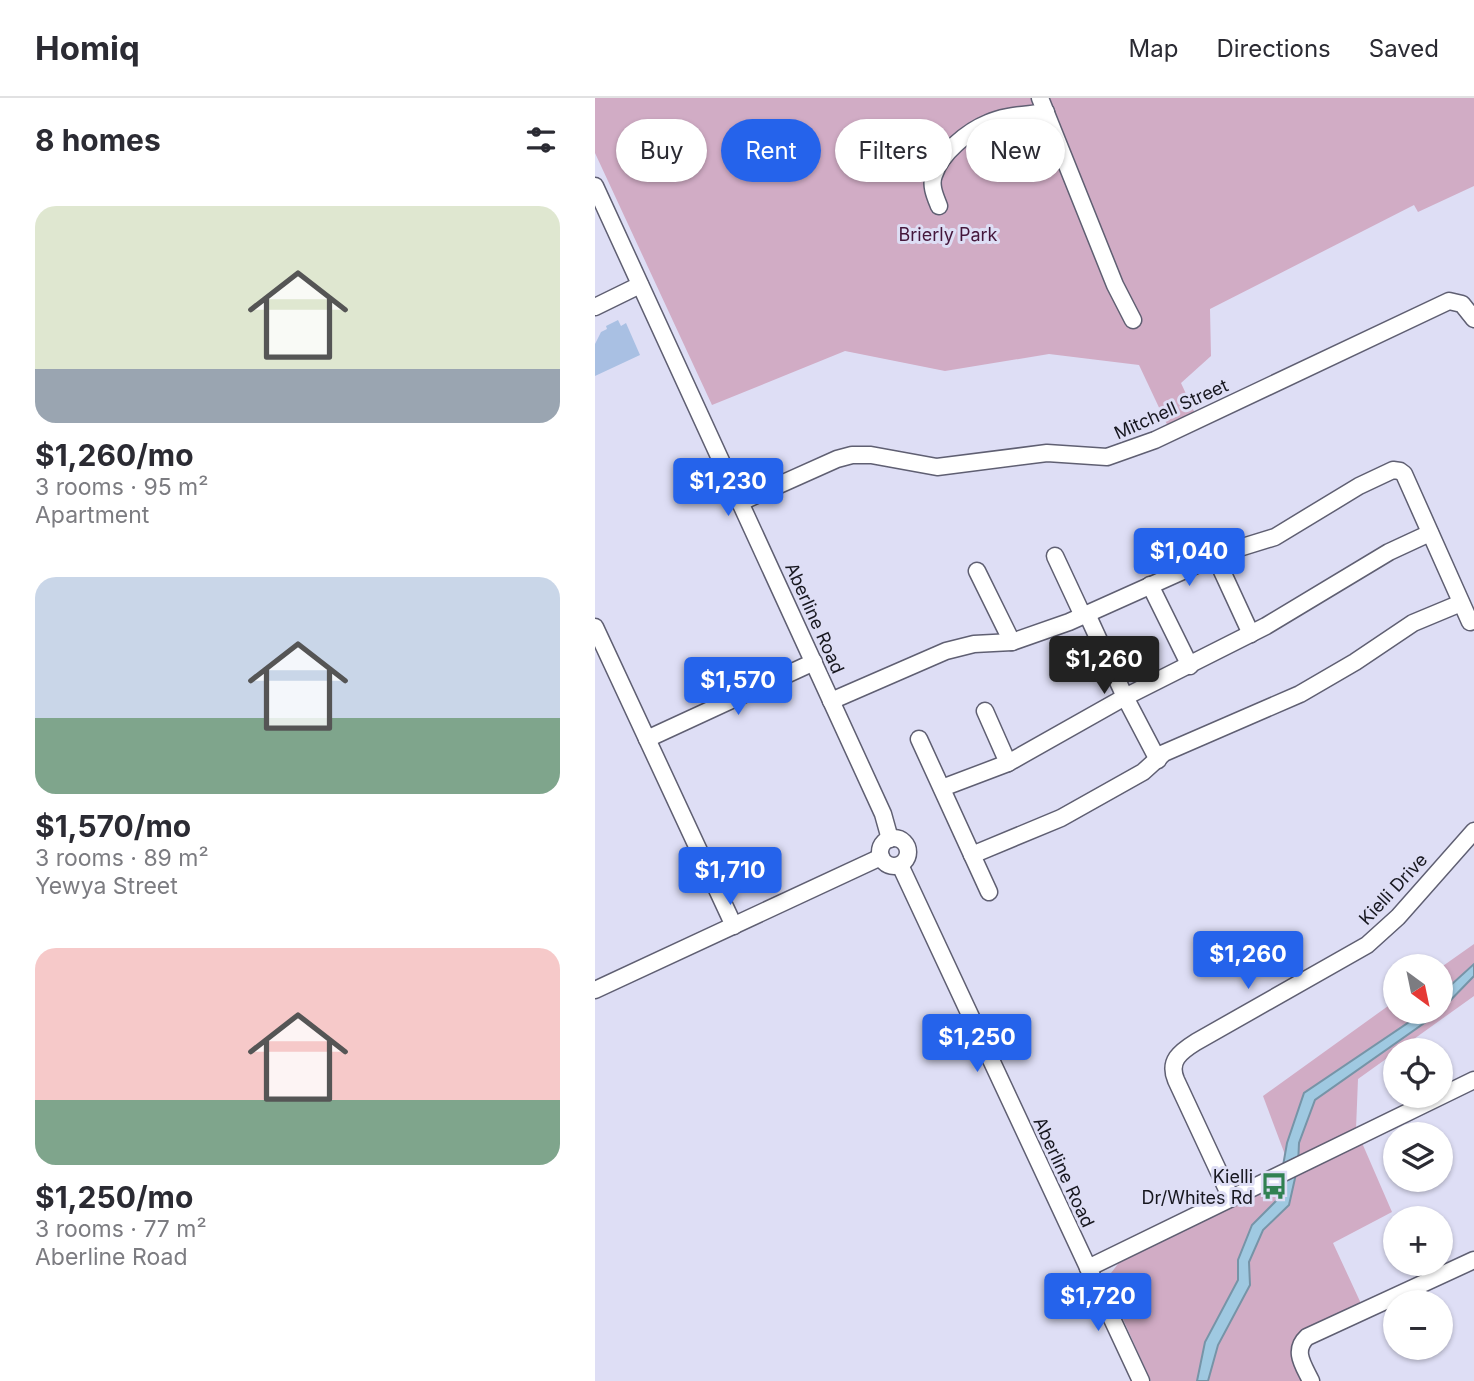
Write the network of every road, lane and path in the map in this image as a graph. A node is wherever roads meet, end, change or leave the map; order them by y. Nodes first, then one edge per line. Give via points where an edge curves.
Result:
1 (1043, 105) edge
2 (595, 186) edge
3 (939, 206) dead end
4 (640, 285) junction
5 (595, 307) edge
6 (1474, 319) edge
7 (1133, 320) dead end
8 (741, 502) junction
9 (1430, 533) junction
10 (1055, 556) dead end
11 (1215, 556) junction
12 (977, 570) dead end
13 (1150, 585) junction
14 (1461, 603) junction
15 (1085, 615) junction
16 (1470, 622) dead end
17 (595, 628) edge
18 (1251, 634) junction
19 (1012, 642) junction
20 (611, 662) junction
21 (814, 662) junction
22 (1190, 666) junction
23 (595, 669) edge
24 (1125, 697) junction
25 (831, 701) junction
26 (985, 711) dead end
27 (647, 739) junction
28 (919, 739) dead end
29 (1158, 760) junction
30 (1008, 764) junction
31 (942, 788) junction
32 (1474, 831) edge
33 (890, 839) junction
34 (972, 855) junction
35 (881, 857) junction
36 (900, 865) junction
37 (989, 892) dead end
38 (734, 926) junction
39 (595, 990) edge
40 (1474, 1080) edge
41 (1231, 1198) junction
42 (1474, 1260) edge
43 (1088, 1268) junction
44 (1141, 1381) edge
45 (1311, 1381) edge

1 - 3 street via 988,122 960,141 933,176
1 - 7 street
2 - 4 street, Aberline Road
4 - 5 street
4 - 8 street, Aberline Road
6 - 8 street, Mitchell Street via 1462,304 1449,301 1155,440 1107,457 1047,453 937,467 852,455
8 - 21 street, Aberline Road
9 - 11 street via 1403,474 1393,470 1275,537
9 - 14 street
9 - 18 street via 1389,552
10 - 15 street
11 - 13 street
11 - 18 street
12 - 19 street
13 - 15 street
13 - 22 street
14 - 16 street
14 - 29 street via 1403,629 1300,694 1173,748
15 - 19 street
15 - 24 street
17 - 20 street
18 - 22 street
19 - 25 street via 946,651
20 - 23 street
20 - 27 street
21 - 25 street, Aberline Road
21 - 27 street
22 - 24 street
24 - 29 street
24 - 30 street
25 - 33 street, Aberline Road
26 - 30 street
27 - 38 street
28 - 31 street
29 - 34 street via 1061,818
30 - 31 street
31 - 34 street
32 - 41 street, Kielli Drive via 1367,945 1175,1058 1172,1070
33 - 35 street via 883,844
33 - 36 street via 899,839 908,849
34 - 37 street
35 - 36 street via 887,864
35 - 38 street
36 - 43 street, Aberline Road
38 - 39 street
40 - 41 street
41 - 43 street
42 - 45 street via 1307,1337 1299,1353
43 - 44 street, Aberline Road

